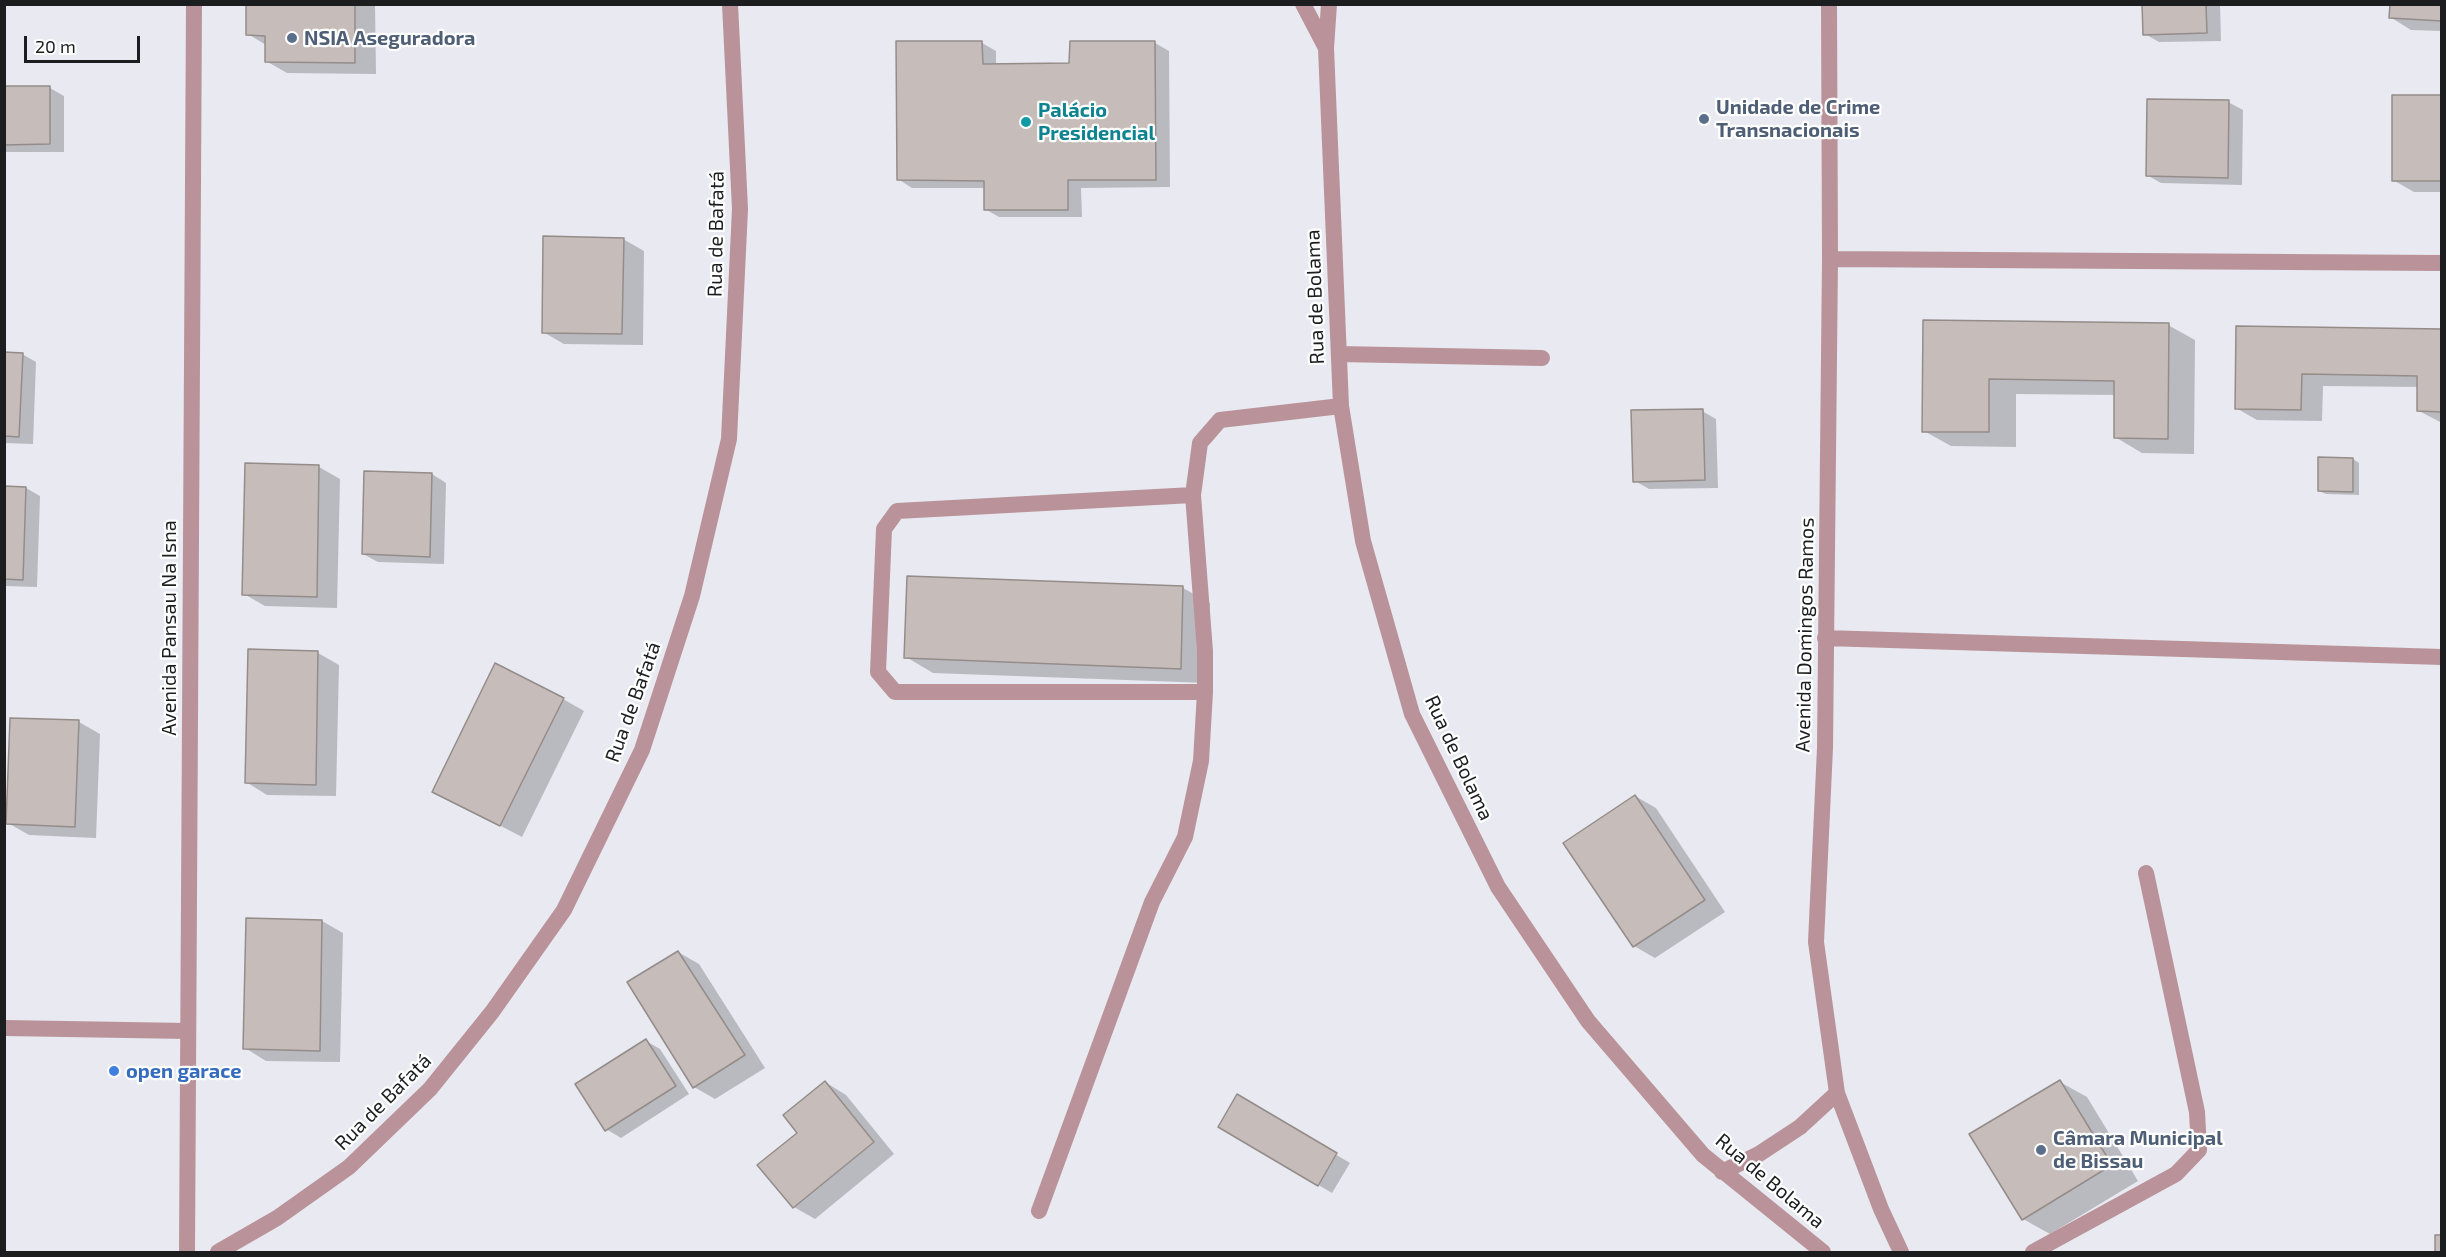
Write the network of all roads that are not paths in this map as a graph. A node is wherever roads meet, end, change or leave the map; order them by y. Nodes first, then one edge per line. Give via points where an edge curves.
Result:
1 (194, 4) edge
2 (1302, 4) edge
3 (1329, 4) edge
4 (1830, 4) edge
5 (731, 6) edge
6 (1326, 48) junction
7 (1830, 259) junction
8 (2442, 263) edge
9 (1339, 354) junction
10 (1542, 358) dead end
11 (1341, 406) junction
12 (1193, 495) junction
13 (1825, 638) junction
14 (2442, 657) edge
15 (1205, 692) junction
16 (2146, 873) dead end
17 (4, 1028) edge
18 (188, 1031) junction
19 (1837, 1093) junction
20 (1722, 1172) junction
21 (1039, 1211) dead end
22 (187, 1252) edge
23 (218, 1252) edge
24 (1823, 1252) edge
25 (1901, 1252) edge
26 (2033, 1252) edge

1 - 18 street, Avenida Pansau Na Isna
2 - 6 street, Rua de Bolama
3 - 6 street, Rua de Bolama
4 - 7 street, Avenida Domingos Ramos
5 - 23 street, Rua de Bafatá via 740,209 729,439 692,596 642,750 564,910 492,1012 430,1089 349,1167 277,1218
6 - 9 street, Rua de Bolama
7 - 8 street
7 - 13 street, Avenida Domingos Ramos
9 - 10 street
9 - 11 street, Rua de Bolama
11 - 12 street via 1220,420 1200,443
11 - 20 street, Rua de Bolama via 1364,541 1412,714 1482,856 1588,1021
12 - 15 street
12 - 15 street via 897,511 884,530 878,672 896,692
13 - 14 street
13 - 19 street, Avenida Domingos Ramos via 1825,748 1816,942
15 - 21 street via 1201,761 1185,837 1152,902
16 - 26 street via 2197,1112 2199,1150 2176,1174
17 - 18 street
18 - 22 street, Avenida Pansau Na Isna
19 - 20 street via 1800,1127
19 - 25 street, Avenida Domingos Ramos
20 - 24 street, Rua de Bolama

